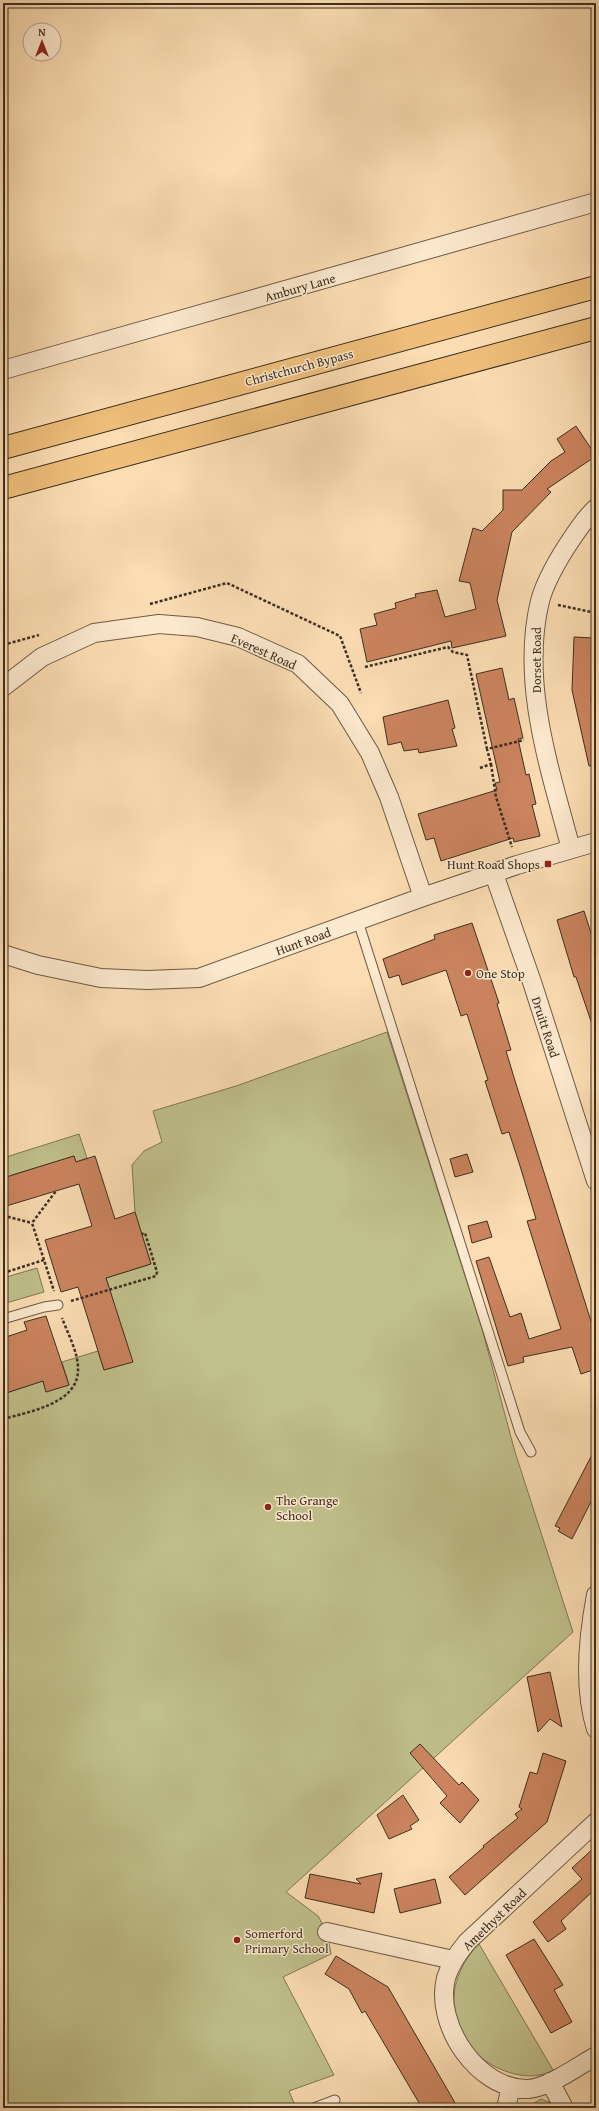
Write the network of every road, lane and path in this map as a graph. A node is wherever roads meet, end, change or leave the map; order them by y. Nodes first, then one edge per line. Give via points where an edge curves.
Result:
1 (596, 202) edge
2 (596, 287) edge
3 (596, 328) edge
4 (3, 370) edge
5 (3, 448) edge
6 (3, 488) edge
7 (596, 508) edge
8 (541, 599) junction
9 (596, 613) edge
10 (365, 667) dead end
11 (3, 687) edge
12 (543, 736) junction
13 (487, 749) junction
14 (491, 764) junction
15 (480, 768) dead end
16 (596, 842) edge
17 (570, 849) junction
18 (517, 865) junction
19 (494, 874) junction
20 (423, 898) junction
21 (358, 921) junction
22 (3, 954) edge
23 (596, 1181) edge
24 (56, 1191) dead end
25 (3, 1219) edge
26 (32, 1223) junction
27 (142, 1234) dead end
28 (44, 1260) junction
29 (3, 1272) edge
30 (58, 1305) junction
31 (3, 1319) edge
32 (3, 1419) edge
33 (531, 1452) dead end
34 (596, 1595) edge
35 (596, 1729) edge
36 (596, 1822) edge
37 (327, 1932) dead end
38 (453, 1960) junction
39 (596, 2056) edge
40 (550, 2082) junction
41 (511, 2087) junction
42 (335, 2100) dead end
43 (217, 2108) edge
44 (229, 2108) edge
45 (314, 2108) edge
46 (506, 2108) edge
47 (564, 2108) edge

1 - 4 street, Ambury Lane
2 - 5 main road, Christchurch Bypass
3 - 6 main road
7 - 8 street, Dorset Road via 585,518 553,568
8 - 9 path
8 - 12 street, Dorset Road via 535,628 534,684
10 - 13 path via 448,648 453,652 467,655
11 - 20 street, Everest Road via 42,657 94,633 159,624 197,627 238,636 298,664 340,704 370,753 389,797
12 - 13 path
12 - 17 street, Dorset Road
13 - 14 path
14 - 15 path
14 - 18 path via 496,797
16 - 17 street, Hunt Road
17 - 18 street, Hunt Road
18 - 19 street, Hunt Road
19 - 20 street, Hunt Road
19 - 23 street, Druitt Road via 532,982
20 - 21 street, Hunt Road
21 - 22 street, Hunt Road via 199,978 101,978 38,965
21 - 33 lane via 520,1432
24 - 26 path
25 - 26 path via 10,1217
26 - 28 path
27 - 30 path via 145,1233 158,1272 156,1276
28 - 29 path
28 - 30 path
30 - 31 lane
30 - 32 path via 76,1358 76,1383 72,1390 48,1405
34 - 35 street via 591,1620 589,1677
36 - 38 street, Amethyst Road via 473,1936
37 - 38 street
38 - 41 street, Amethyst Road via 446,1978 444,1994 448,2025 460,2048 473,2064
39 - 40 street, Amethyst Road
40 - 41 street, Amethyst Road via 529,2089
40 - 47 street
41 - 46 street
42 - 45 lane
43 - 44 path

